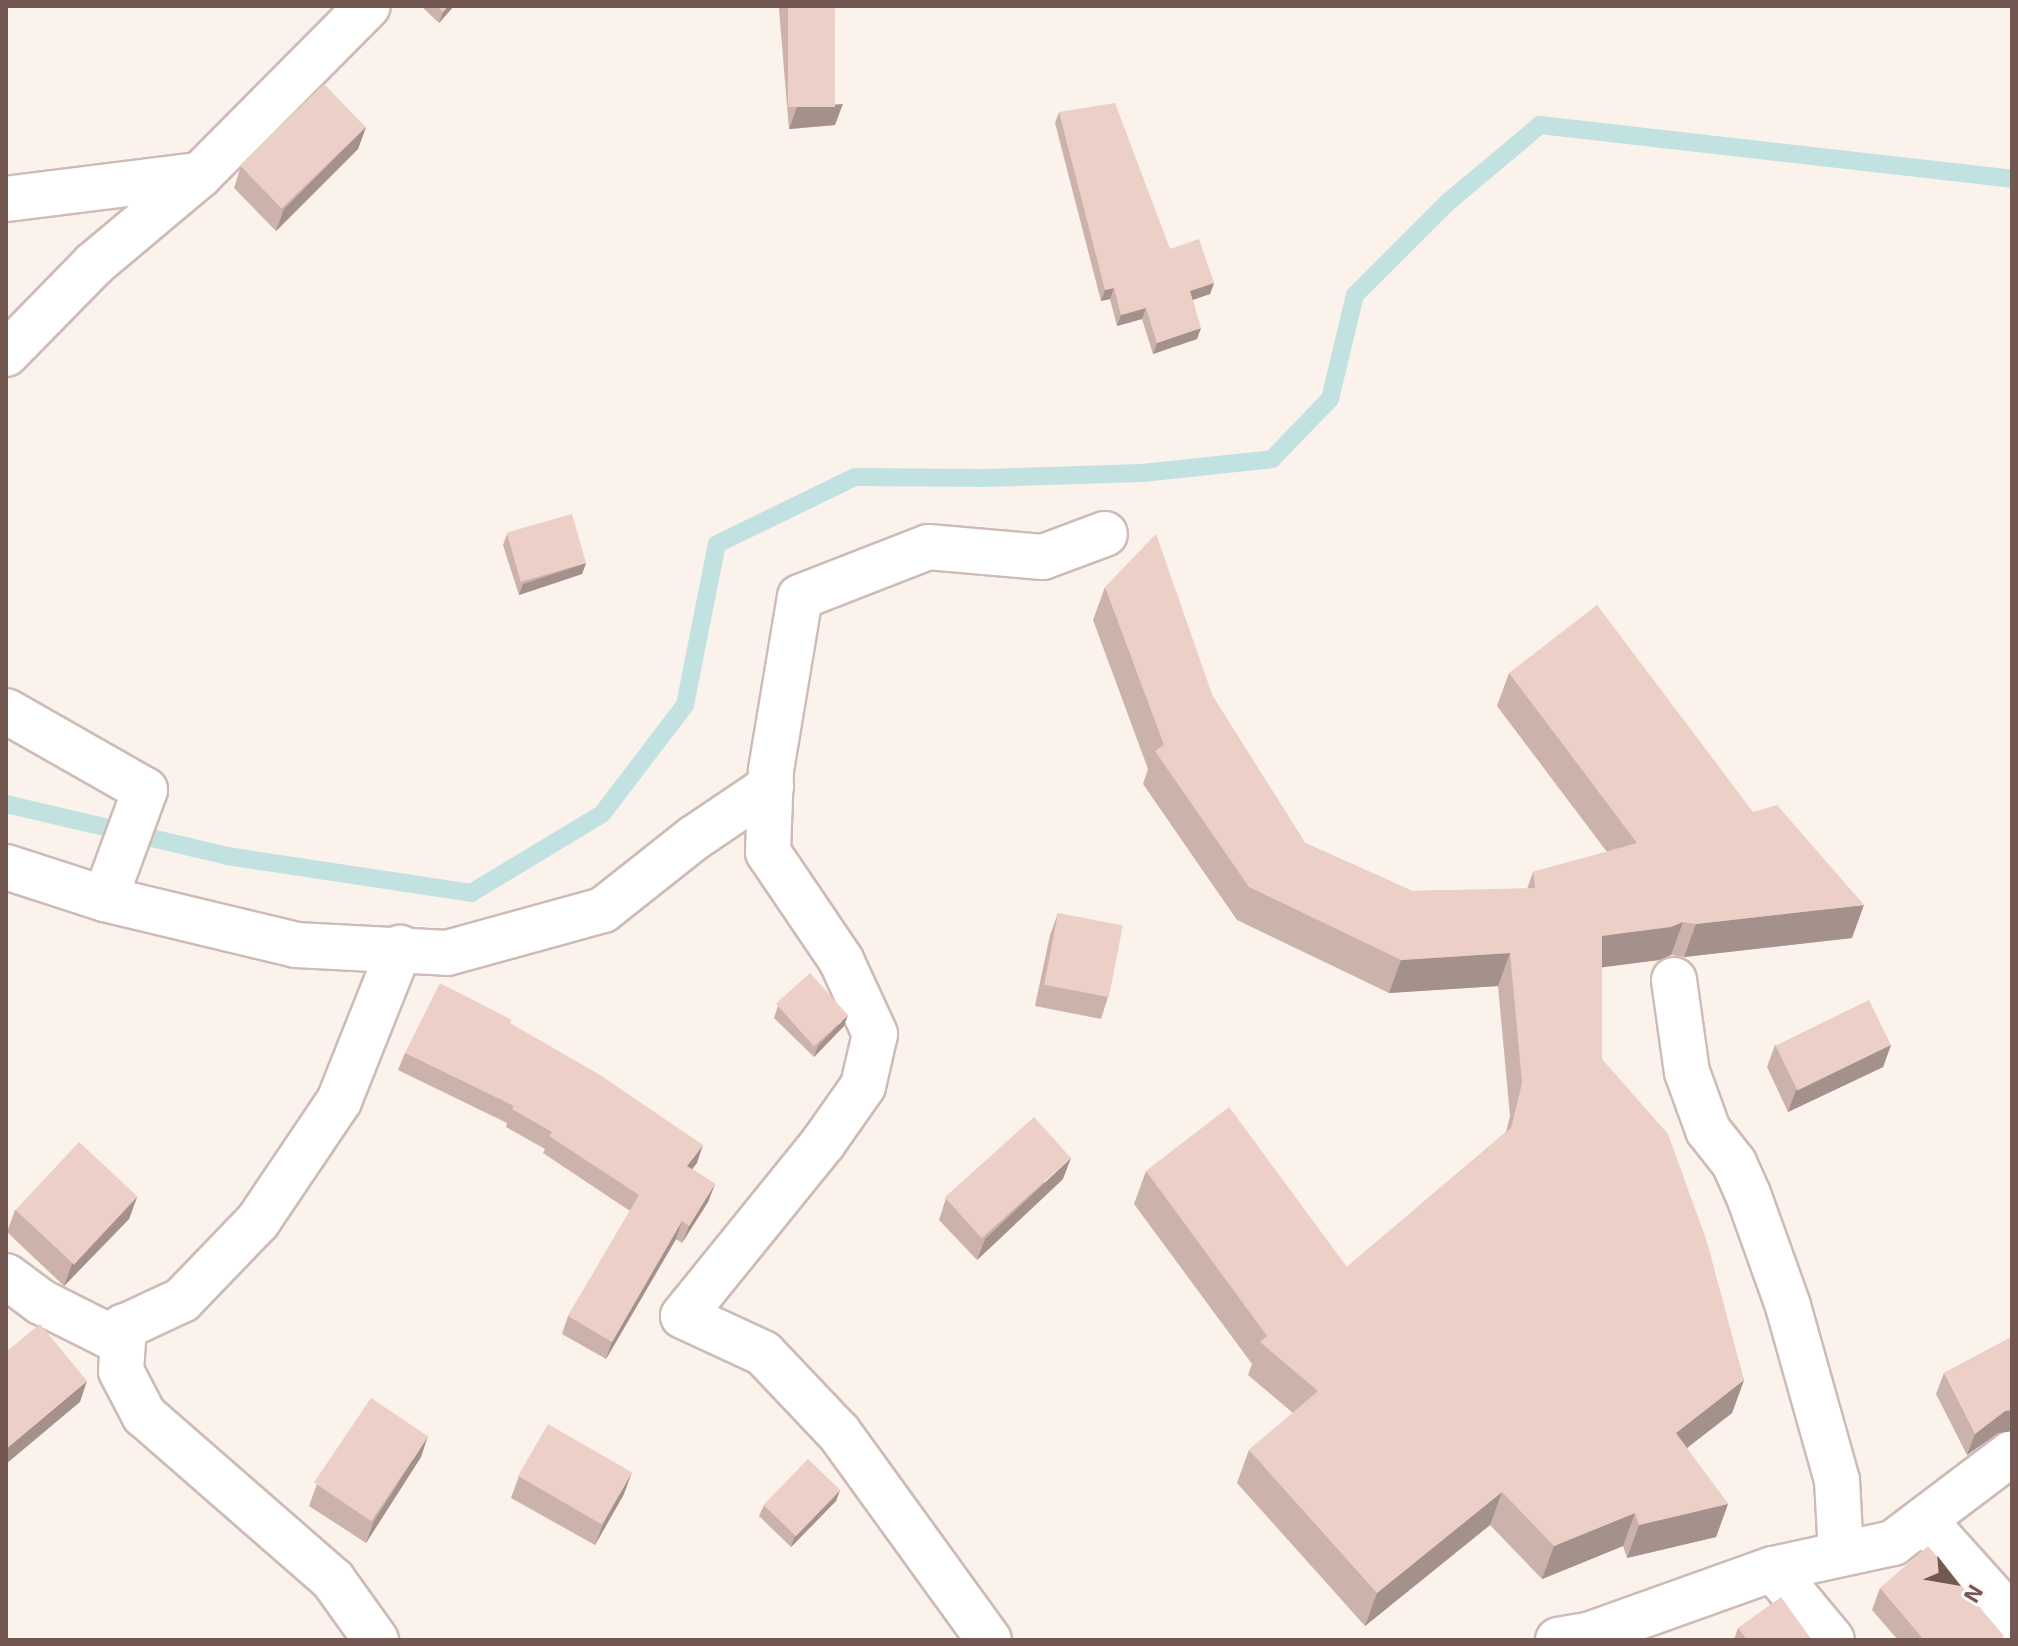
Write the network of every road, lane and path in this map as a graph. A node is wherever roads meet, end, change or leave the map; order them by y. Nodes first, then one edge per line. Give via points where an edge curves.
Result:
1 (368, 6) edge
2 (200, 175) junction
3 (6, 199) edge
4 (6, 354) edge
5 (1105, 534) dead end
6 (6, 711) edge
7 (771, 786) junction
8 (6, 867) edge
9 (105, 899) junction
10 (400, 948) junction
11 (1674, 980) dead end
12 (6, 1276) edge
13 (124, 1326) junction
14 (2012, 1453) edge
15 (1924, 1520) junction
16 (1841, 1554) junction
17 (1773, 1569) junction
18 (2012, 1618) edge
19 (376, 1640) edge
20 (989, 1640) edge
21 (1558, 1640) edge
22 (1832, 1640) edge

1 - 2 street
2 - 3 street
2 - 4 street via 94,264
5 - 7 street via 1043,557 928,547 800,597
6 - 9 street via 145,790
7 - 10 street via 603,910 447,953
7 - 20 street via 768,852 841,960 875,1034 863,1086 815,1154 683,1316 763,1353 839,1433
8 - 9 street
9 - 10 street via 296,945
10 - 13 street via 339,1101 258,1221 182,1300
11 - 16 street via 1687,1072 1708,1130 1734,1163 1748,1194 1788,1306 1837,1480
12 - 13 street via 41,1302 107,1335
13 - 19 street via 121,1371 144,1415 333,1580
14 - 15 street
15 - 16 street via 1893,1543
15 - 18 street
16 - 17 street
17 - 21 street via 1591,1634
17 - 22 street

